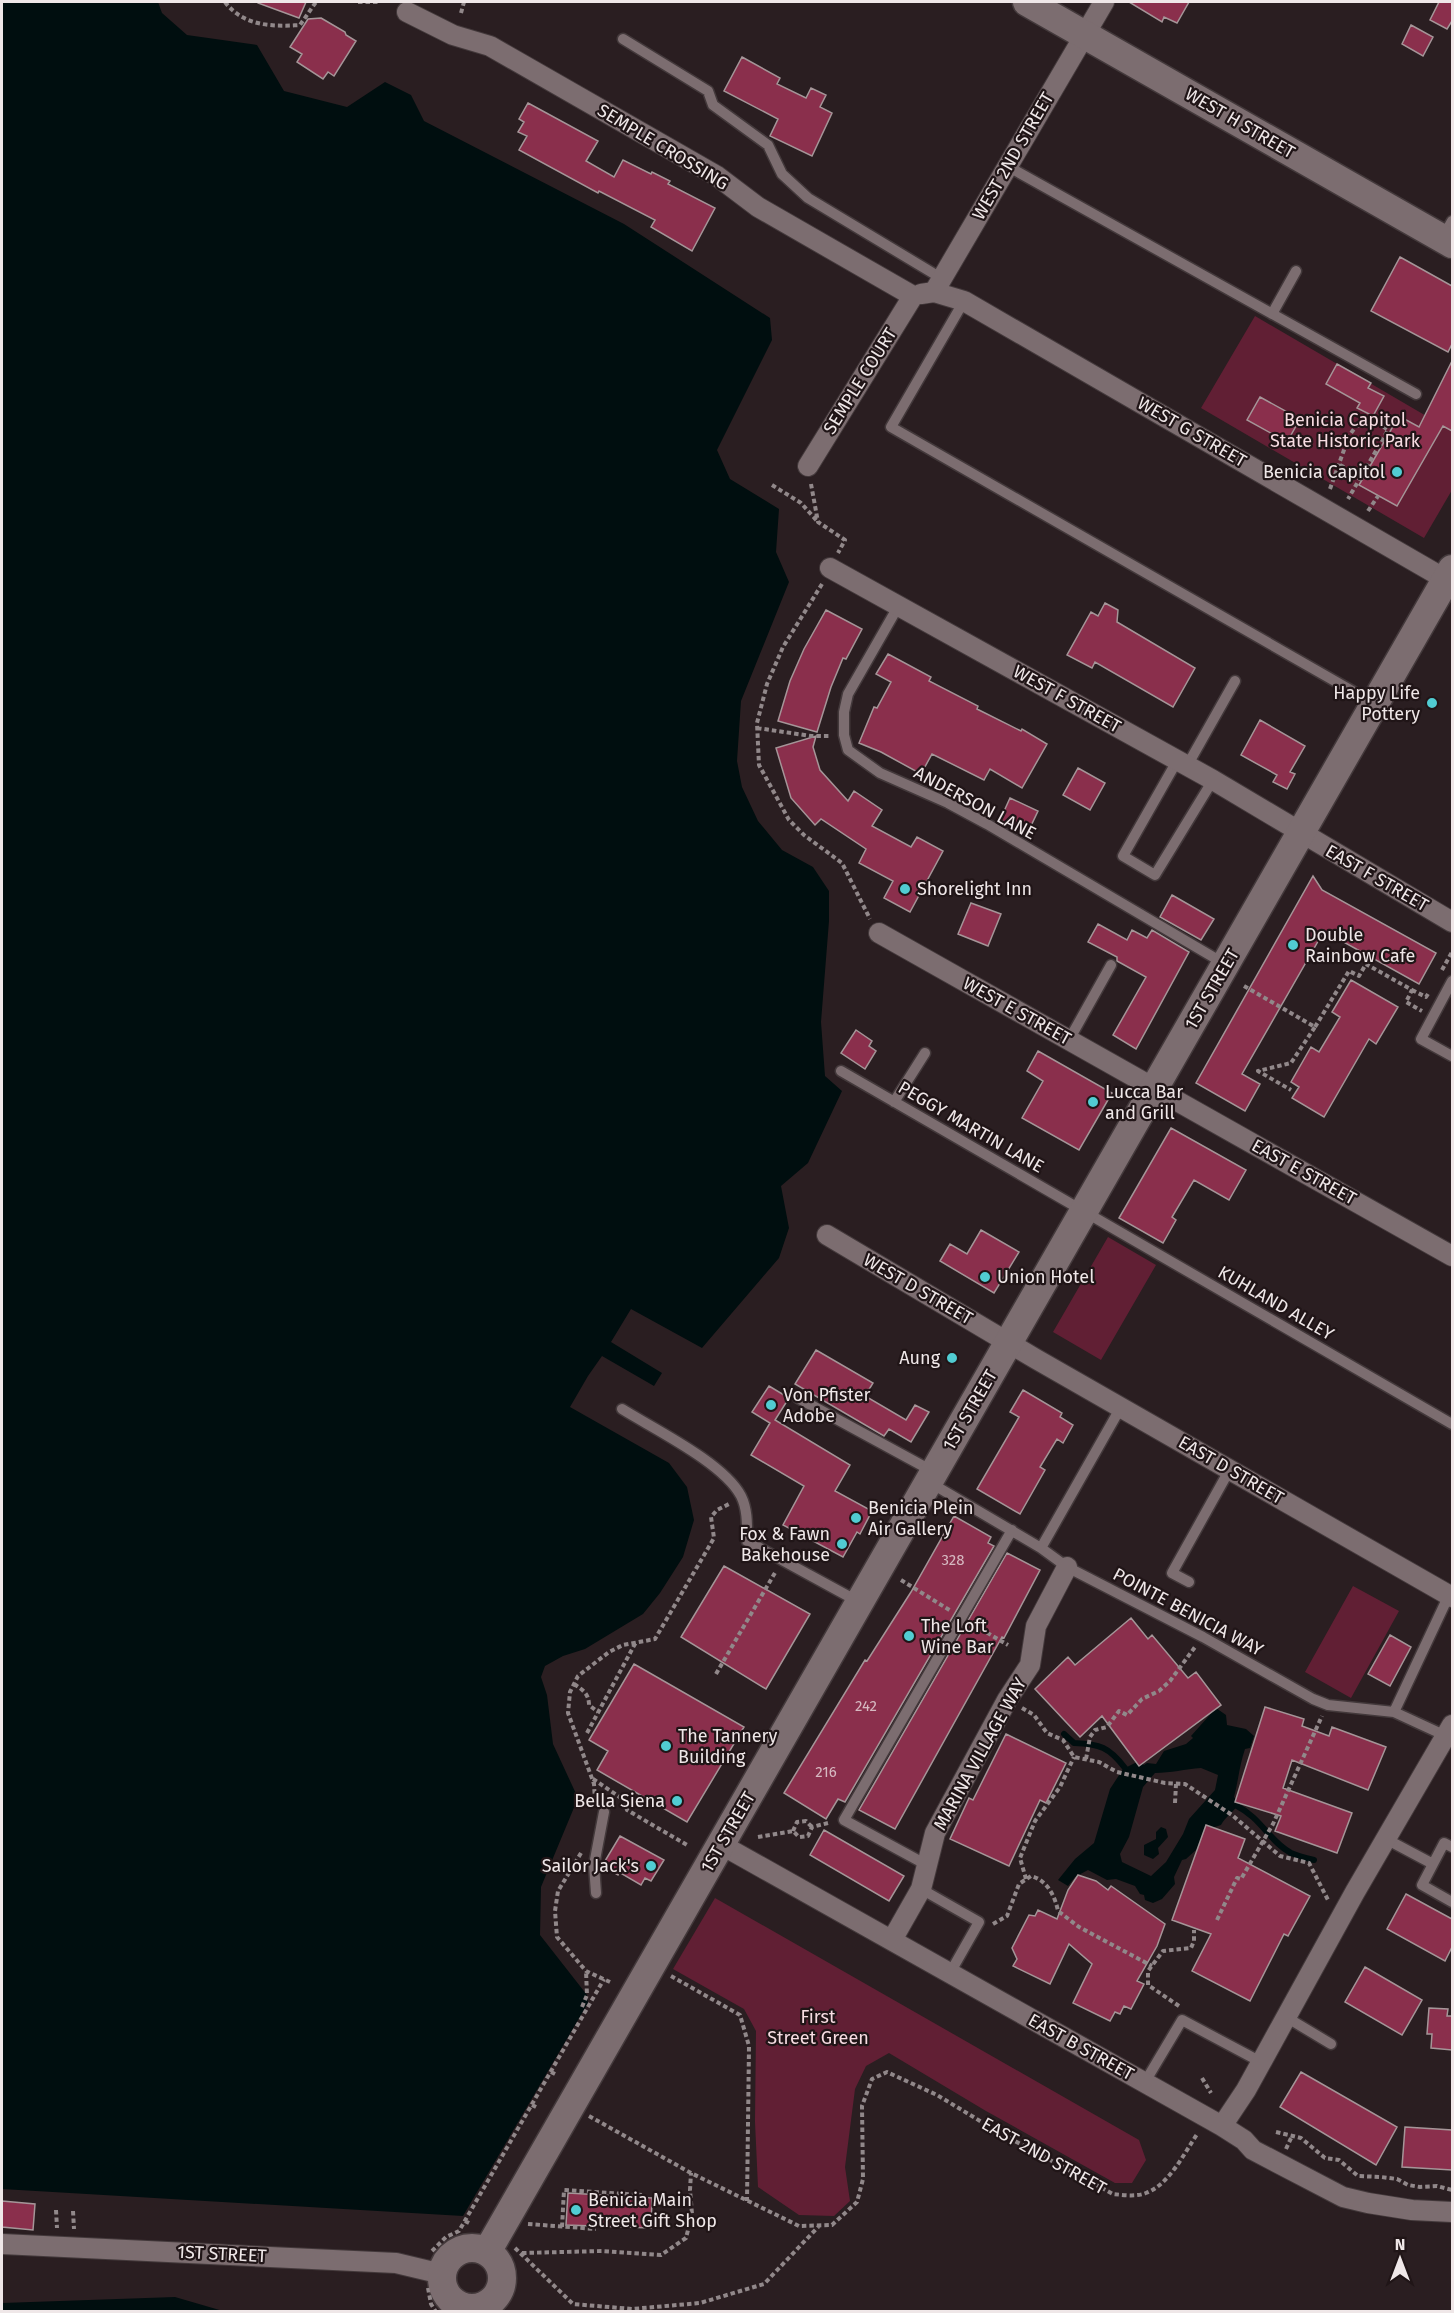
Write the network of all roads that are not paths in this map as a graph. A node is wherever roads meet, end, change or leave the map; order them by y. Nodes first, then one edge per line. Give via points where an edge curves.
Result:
1 (1027, 2) edge
2 (1104, 2) edge
3 (407, 12) dead end
4 (1085, 35) junction
5 (623, 39) dead end
6 (1007, 166) junction
7 (1449, 234) edge
8 (1296, 271) dead end
9 (938, 285) junction
10 (913, 296) junction
11 (964, 301) junction
12 (1272, 314) junction
13 (1416, 394) dead end
14 (808, 466) road end
15 (830, 568) road end
16 (1450, 577) edge
17 (899, 605) junction
18 (1235, 681) dead end
19 (1375, 704) junction
20 (1182, 763) junction
21 (1213, 780) junction
22 (1301, 833) junction
23 (1452, 922) edge
24 (879, 933) road end
25 (1111, 965) dead end
26 (1226, 965) junction
27 (1452, 981) edge
28 (1448, 1000) edge
29 (1069, 1040) junction
30 (925, 1053) dead end
31 (1452, 1056) edge
32 (841, 1071) dead end
33 (1155, 1088) junction
34 (894, 1102) junction
35 (1084, 1211) junction
36 (827, 1235) dead end
37 (1452, 1256) edge
38 (1008, 1342) junction
39 (798, 1398) dead end
40 (1121, 1407) junction
41 (622, 1409) dead end
42 (1452, 1424) edge
43 (1230, 1469) junction
44 (931, 1477) junction
45 (1012, 1530) junction
46 (1041, 1548) junction
47 (1066, 1567) junction
48 (1189, 1582) dead end
49 (1450, 1596) edge
50 (859, 1603) junction
51 (1394, 1712) junction
52 (1449, 1731) edge
53 (599, 1809) road end
54 (1386, 1839) junction
55 (720, 1844) junction
56 (1452, 1848) edge
57 (925, 1864) junction
58 (1433, 1864) junction
59 (921, 1889) junction
60 (596, 1893) dead end
61 (1452, 1902) edge
62 (892, 1940) junction
63 (950, 1973) junction
64 (1286, 2017) junction
65 (1331, 2044) dead end
66 (1261, 2062) junction
67 (1145, 2082) junction
68 (1222, 2126) junction
69 (1452, 2212) edge
70 (2, 2244) edge
71 (491, 2246) junction
72 (434, 2271) junction

1 - 4 main road, WEST H STREET
2 - 4 street, WEST 2ND STREET
3 - 10 street, SEMPLE CROSSING via 453,35 490,46
4 - 6 street, WEST 2ND STREET
4 - 7 main road, WEST H STREET
5 - 9 lane via 708,92 712,105 768,146 782,174 808,198
6 - 9 street, WEST 2ND STREET
6 - 12 lane
8 - 12 lane
9 - 10 street
9 - 11 street, WEST G STREET
10 - 14 street, SEMPLE COURT
11 - 16 street, WEST G STREET
11 - 19 lane via 891,426
12 - 13 lane
15 - 17 street, WEST F STREET
16 - 19 main road, 1ST STREET
17 - 20 street, WEST F STREET
17 - 26 lane, ANDERSON LANE via 848,694 844,712 848,750 880,773 987,824
18 - 20 lane
19 - 22 main road, 1ST STREET
20 - 21 street, WEST F STREET
20 - 21 lane via 1123,856 1155,875
21 - 22 street, WEST F STREET
22 - 23 street, EAST F STREET
22 - 26 main road, 1ST STREET
24 - 29 street, WEST E STREET
25 - 29 lane
26 - 33 main road, 1ST STREET
27 - 28 lane
28 - 31 lane via 1421,1039
29 - 33 street, WEST E STREET
30 - 34 lane
32 - 34 lane, PEGGY MARTIN LANE
33 - 35 main road, 1ST STREET
33 - 37 street, EAST E STREET
34 - 35 lane, PEGGY MARTIN LANE
35 - 38 main road, 1ST STREET
35 - 42 lane, KUHLAND ALLEY
36 - 38 street, WEST D STREET
38 - 40 street, EAST D STREET
38 - 44 main road, 1ST STREET
39 - 44 lane, POINTE BENICIA WAY
40 - 43 street, EAST D STREET
40 - 46 lane
41 - 50 lane via 709,1463 732,1483 742,1497 747,1515 747,1541
43 - 48 lane via 1172,1573
43 - 49 street, EAST D STREET
44 - 45 lane, POINTE BENICIA WAY
44 - 50 main road, 1ST STREET
45 - 46 lane, POINTE BENICIA WAY
45 - 57 lane via 844,1820
46 - 47 lane, POINTE BENICIA WAY
47 - 51 lane, POINTE BENICIA WAY via 1313,1699 1328,1705
47 - 57 street, MARINA VILLAGE WAY via 1036,1626 1030,1665 934,1833
49 - 51 lane
50 - 55 main road, 1ST STREET
51 - 52 lane, POINTE BENICIA WAY
52 - 54 street
53 - 60 lane
54 - 58 lane
54 - 64 street
55 - 62 street, EAST B STREET
55 - 71 main road, 1ST STREET
56 - 58 lane via 1444,1843
57 - 59 street, MARINA VILLAGE WAY
58 - 61 lane via 1422,1885
59 - 62 street, MARINA VILLAGE WAY
59 - 63 lane via 979,1923
62 - 63 street, EAST B STREET
63 - 67 street, EAST B STREET
64 - 65 lane
64 - 66 street
66 - 67 lane via 1182,2020
66 - 68 street
67 - 68 street, EAST B STREET
68 - 69 street, EAST B STREET via 1253,2150 1343,2197
70 - 72 street, 1ST STREET via 396,2263
71 - 72 main road via 458,2251
71 - 72 main road via 500,2267 501,2286 481,2306 462,2306 453,2301

